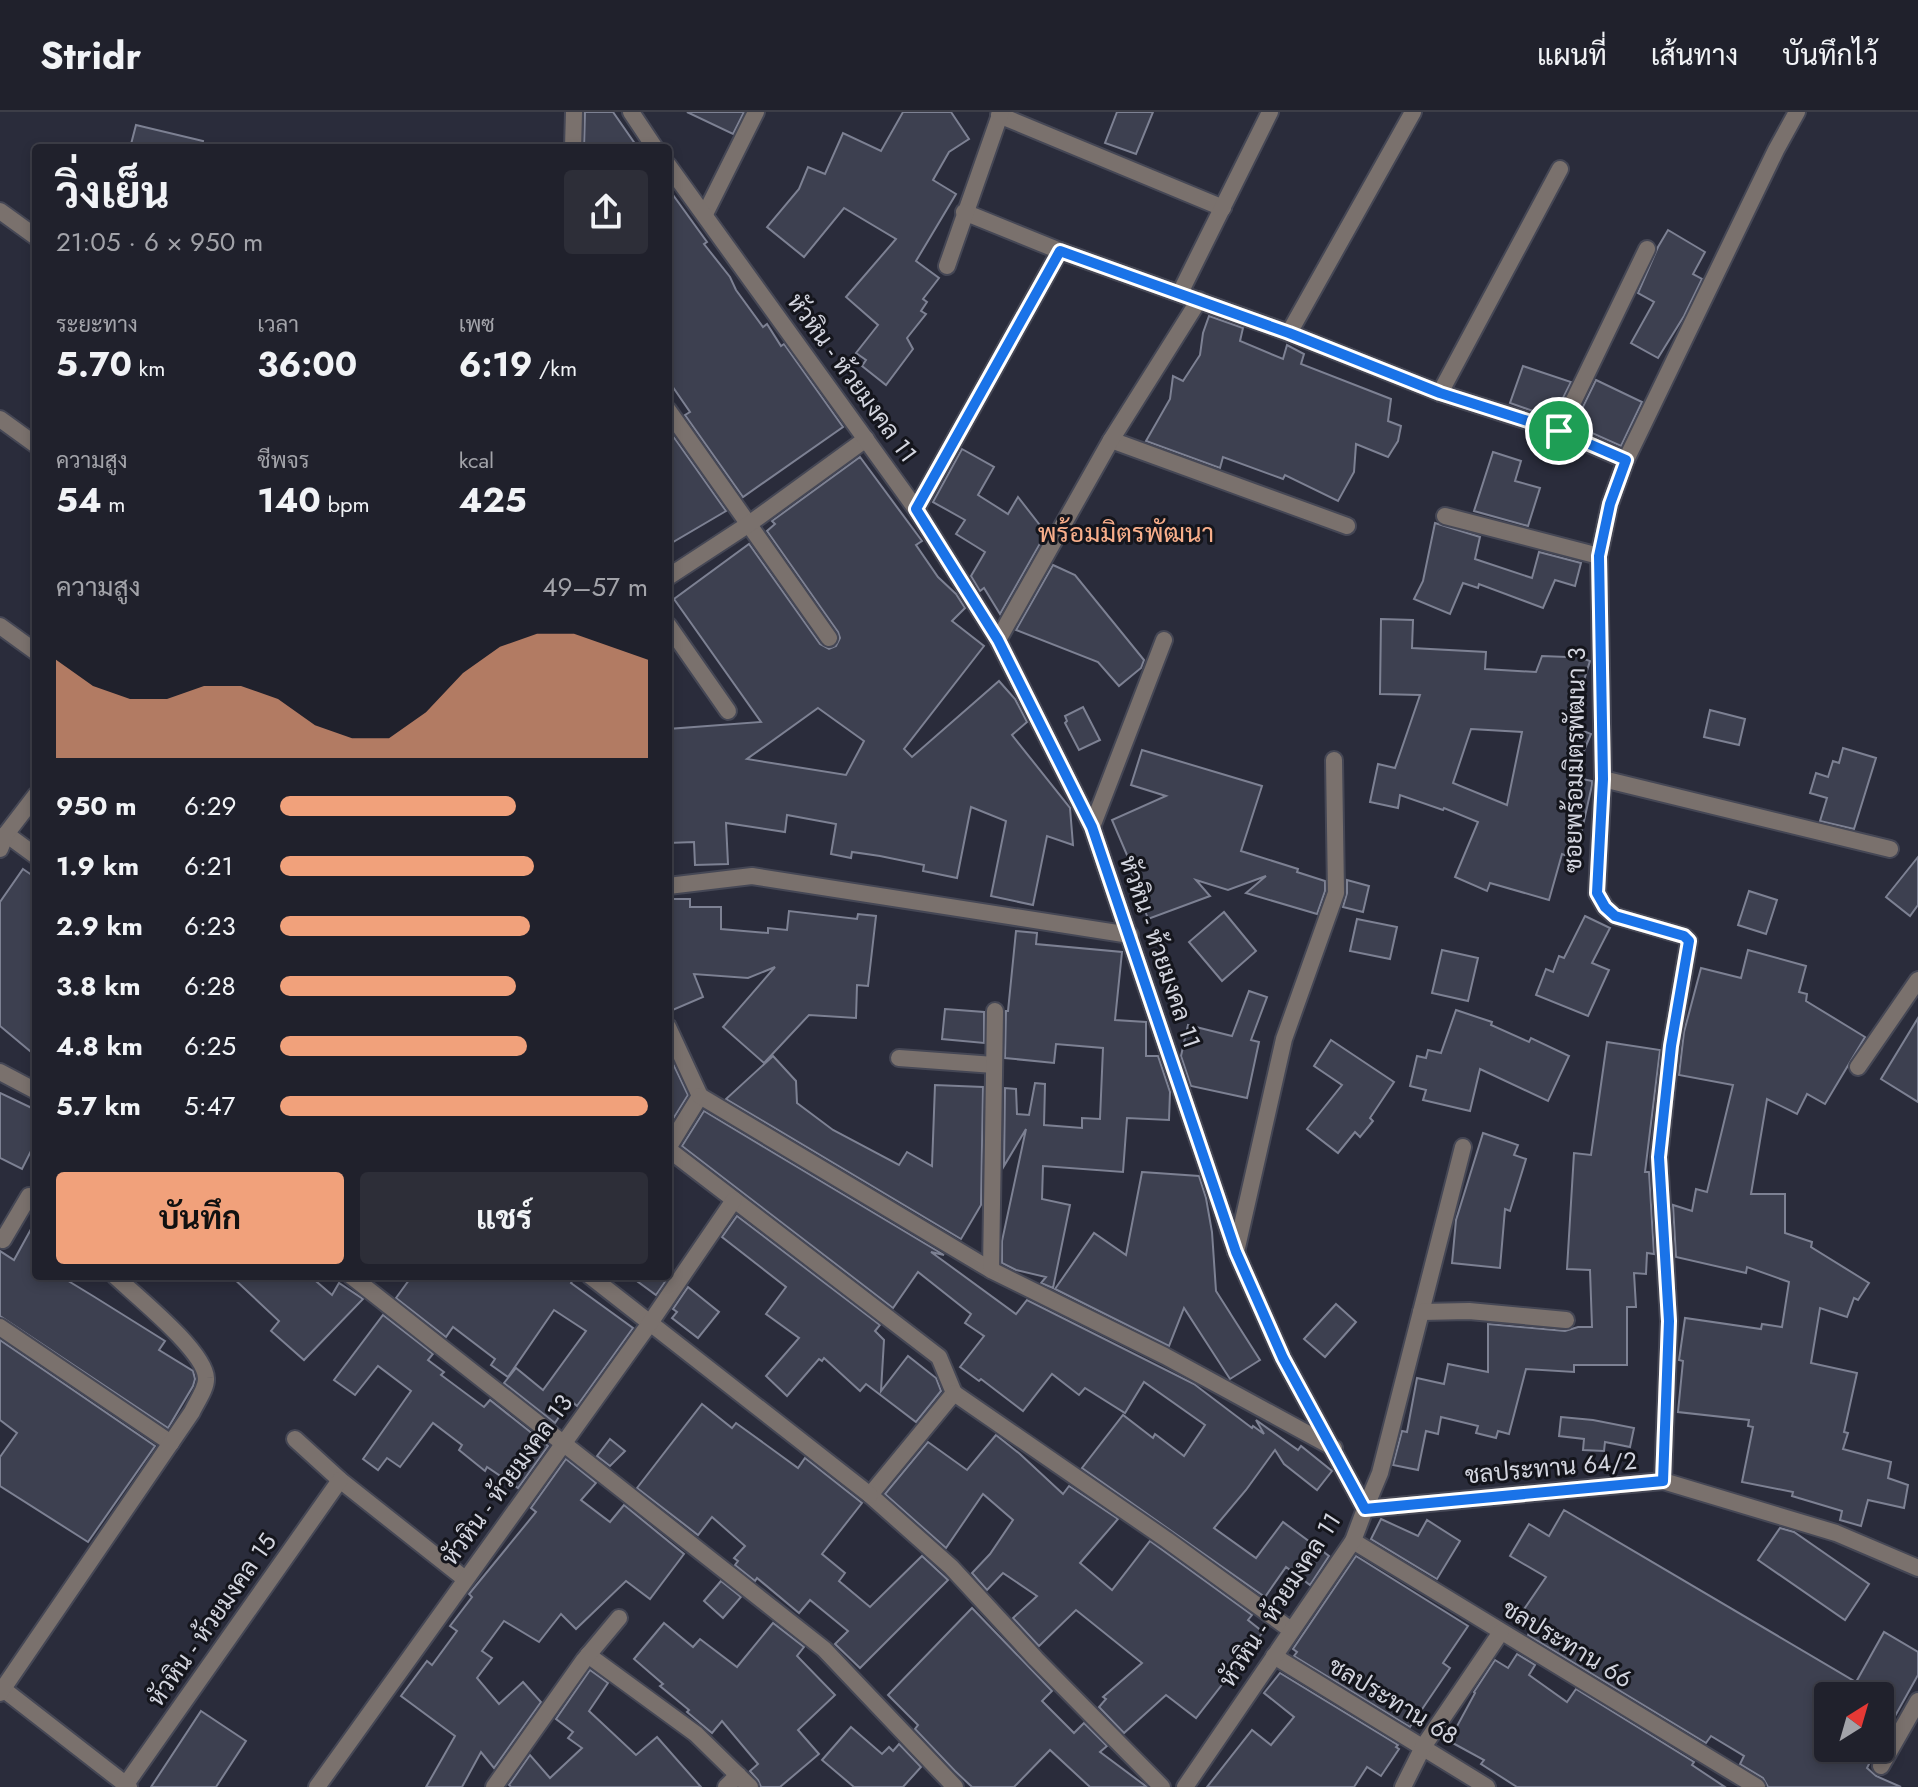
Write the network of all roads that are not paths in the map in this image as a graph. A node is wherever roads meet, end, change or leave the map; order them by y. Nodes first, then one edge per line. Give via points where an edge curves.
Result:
1 (574, 112) edge
2 (631, 112) edge
3 (756, 112) edge
4 (1270, 112) edge
5 (1413, 112) edge
6 (1797, 112) edge
7 (1000, 114) edge
8 (573, 144) edge
9 (652, 144) edge
10 (1560, 169) dead end
11 (672, 170) edge
12 (1223, 208) junction
13 (0, 211) edge
14 (964, 212) junction
15 (705, 214) junction
16 (32, 234) edge
17 (1647, 249) dead end
18 (1060, 251) junction
19 (947, 266) dead end
20 (1180, 293) junction
21 (1199, 300) junction
22 (1289, 333) junction
23 (1440, 393) junction
24 (672, 416) edge
25 (0, 419) edge
26 (1559, 431) junction
27 (866, 439) junction
28 (1111, 440) junction
29 (32, 442) edge
30 (1626, 460) junction
31 (916, 509) junction
32 (1445, 516) dead end
33 (749, 524) junction
34 (1347, 526) dead end
35 (1599, 556) junction
36 (672, 574) edge
37 (0, 626) edge
38 (672, 631) edge
39 (829, 638) dead end
40 (998, 640) junction
41 (1164, 640) dead end
42 (32, 649) edge
43 (728, 711) dead end
44 (1334, 760) dead end
45 (1603, 779) junction
46 (32, 801) edge
47 (1092, 827) junction
48 (3, 842) edge
49 (1890, 849) dead end
50 (32, 854) edge
51 (672, 886) edge
52 (1130, 935) junction
53 (1918, 980) edge
54 (995, 1011) dead end
55 (672, 1036) edge
56 (899, 1058) dead end
57 (994, 1065) junction
58 (1858, 1067) dead end
59 (0, 1072) edge
60 (32, 1089) edge
61 (700, 1096) junction
62 (672, 1142) edge
63 (1463, 1147) dead end
64 (672, 1151) edge
65 (32, 1196) edge
66 (734, 1200) junction
67 (3, 1240) dead end
68 (1236, 1252) junction
69 (991, 1270) junction
70 (119, 1280) edge
71 (356, 1280) edge
72 (595, 1280) edge
73 (1421, 1312) junction
74 (1566, 1320) dead end
75 (650, 1323) junction
76 (0, 1327) edge
77 (954, 1393) junction
78 (295, 1439) dead end
79 (565, 1442) junction
80 (171, 1443) junction
81 (1335, 1449) junction
82 (340, 1480) junction
83 (1663, 1481) junction
84 (870, 1495) junction
85 (1365, 1509) junction
86 (1353, 1541) junction
87 (1918, 1568) edge
88 (465, 1579) junction
89 (619, 1618) dead end
90 (1291, 1630) junction
91 (1501, 1632) junction
92 (588, 1655) junction
93 (1274, 1656) junction
94 (1, 1691) edge
95 (1918, 1701) edge
96 (1423, 1747) junction
97 (1881, 1766) dead end
98 (744, 1781) edge
99 (498, 1785) edge
100 (126, 1786) edge
101 (317, 1787) edge
102 (726, 1787) edge
103 (955, 1787) edge
104 (1162, 1787) edge
105 (1185, 1787) edge
106 (1403, 1787) edge
107 (1487, 1787) edge
108 (1757, 1787) edge

1 - 8 street
2 - 9 street
3 - 15 street
4 - 12 street
5 - 22 street
6 - 30 street, ซอยพร้อมมิตรพัฒนา 3
7 - 12 street
7 - 14 street
10 - 23 street
11 - 15 street, หัวหิน - ห้วยมงคล 11
12 - 20 street
13 - 16 street
14 - 18 street
14 - 19 street
15 - 27 street, หัวหิน - ห้วยมงคล 11
17 - 26 street
18 - 20 street
18 - 31 street
20 - 21 street
21 - 22 street
21 - 28 street
22 - 23 street
23 - 26 street
24 - 33 street
25 - 29 street
26 - 30 street
27 - 31 street, หัวหิน - ห้วยมงคล 11
27 - 33 street
28 - 34 street
28 - 40 street
30 - 35 street, ซอยพร้อมมิตรพัฒนา 3
31 - 40 street, หัวหิน - ห้วยมงคล 11
32 - 35 street
33 - 36 street
33 - 39 street
35 - 45 street, ซอยพร้อมมิตรพัฒนา 3
37 - 42 street
38 - 43 street
40 - 47 street, หัวหิน - ห้วยมงคล 11
41 - 47 street
44 - 68 street via 1336,893 1284,1039
45 - 49 street
45 - 83 street, ซอยพร้อมมิตรพัฒนา 3 via 1597,893 1615,916 1689,941 1659,1157 1669,1321
46 - 48 street
47 - 52 street, หัวหิน - ห้วยมงคล 11
48 - 50 street
51 - 52 street via 752,876
52 - 68 street, หัวหิน - ห้วยมงคล 11
53 - 58 street
54 - 57 street
55 - 61 street
56 - 57 street
57 - 69 street
59 - 60 street
61 - 62 street
61 - 69 street
63 - 73 street
64 - 66 street
65 - 67 street
66 - 75 street, หัวหิน - ห้วยมงคล 13
66 - 77 street via 939,1357
68 - 81 street, หัวหิน - ห้วยมงคล 11 via 1283,1358
69 - 81 street via 1165,1356
70 - 80 street via 202,1362 207,1380
71 - 79 street
72 - 75 street
73 - 74 street
73 - 85 street via 1380,1473
75 - 79 street, หัวหิน - ห้วยมงคล 13
75 - 84 street
76 - 80 street
77 - 84 street
77 - 90 street
78 - 82 street
79 - 88 street, หัวหิน - ห้วยมงคล 13
79 - 103 street via 824,1649
80 - 94 street
81 - 85 street, หัวหิน - ห้วยมงคล 11
82 - 88 street
82 - 100 street, หัวหิน - ห้วยมงคล 15
83 - 85 street, ชลประทาน 64/2
83 - 87 street, ชลประทาน 64/2 via 1836,1533
84 - 104 street via 951,1567
85 - 86 street, หัวหิน - ห้วยมงคล 11
86 - 90 street, หัวหิน - ห้วยมงคล 11
86 - 91 street, ชลประทาน 66
88 - 101 street, หัวหิน - ห้วยมงคล 13
89 - 92 street
90 - 93 street, หัวหิน - ห้วยมงคล 11
91 - 96 street
91 - 108 street, ชลประทาน 66
92 - 98 street via 696,1734
92 - 99 street
93 - 96 street, ชลประทาน 68
93 - 105 street, หัวหิน - ห้วยมงคล 11
94 - 100 street
95 - 97 street
96 - 106 street
96 - 107 street, ชลประทาน 68
98 - 102 street

